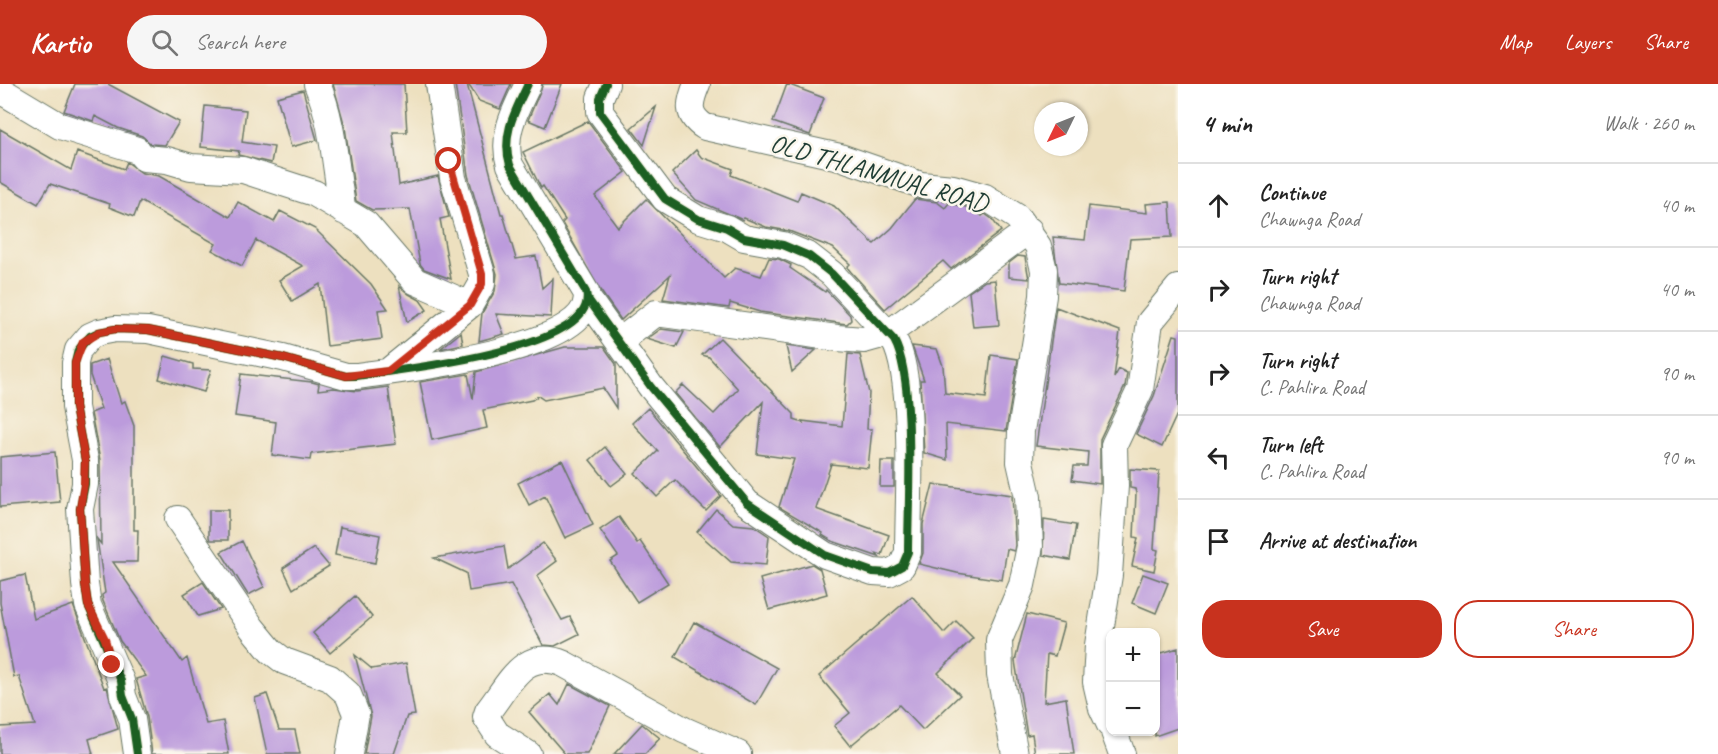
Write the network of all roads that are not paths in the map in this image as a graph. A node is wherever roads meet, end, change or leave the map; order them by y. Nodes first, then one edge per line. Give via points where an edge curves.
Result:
1 (317, 84) edge
2 (439, 84) edge
3 (528, 84) edge
4 (606, 84) edge
5 (697, 84) edge
6 (0, 90) edge
7 (343, 211) junction
8 (1029, 230) junction
9 (1178, 288) edge
10 (588, 299) junction
11 (470, 305) junction
12 (890, 333) junction
13 (619, 342) junction
14 (388, 371) junction
15 (178, 519) dead end
16 (1106, 716) edge
17 (1115, 736) edge
18 (137, 754) edge
19 (349, 754) edge
20 (528, 754) edge
21 (738, 754) edge
22 (1015, 754) edge
23 (1122, 754) edge

1 - 7 street via 327,108
2 - 11 street via 453,178 482,274 482,284
3 - 10 street via 511,119 506,152
4 - 12 street via 600,112 665,199 698,219 744,238 783,245 809,256
5 - 8 street, OLD THLANMUAL ROAD via 690,113 705,128 840,157 921,184 985,197 1017,217
6 - 7 street via 60,126 137,150 144,158 256,174 314,193
7 - 11 street via 366,224 415,281
8 - 12 street
8 - 22 street, OLD THLANMUAL ROAD via 1044,270 1021,431 1020,462 1028,497 1030,546 1022,585 999,640 999,675
9 - 16 street via 1150,322 1140,390 1114,445 1109,575 1096,682
10 - 13 street
10 - 14 street via 574,322 509,350
11 - 14 street
12 - 13 street via 864,340 837,338 656,313
12 - 13 street via 899,352 908,416 908,552 902,566 889,573 873,572 825,555 747,503
14 - 18 street via 346,376 283,358 148,330 115,329 99,332 83,342 75,363 75,396 85,460 80,509 85,584 88,605 121,681
15 - 19 street via 271,651 284,661 330,678 348,694 356,714
17 - 23 street
20 - 21 street via 496,734 486,717 520,670 537,658 546,658

